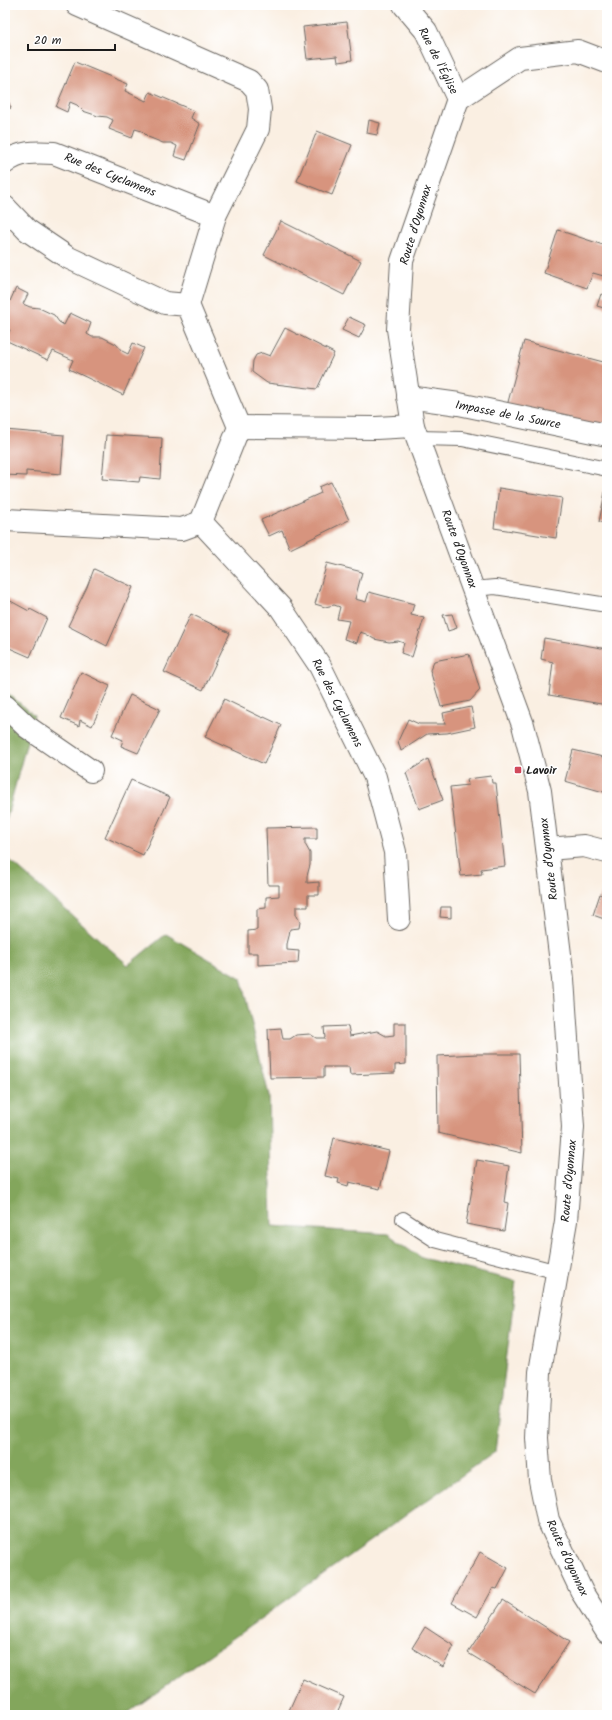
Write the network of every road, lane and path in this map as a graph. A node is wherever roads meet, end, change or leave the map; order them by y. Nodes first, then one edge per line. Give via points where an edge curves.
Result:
1 (77, 5) edge
2 (404, 5) edge
3 (607, 62) edge
4 (458, 99) junction
5 (5, 163) edge
6 (5, 207) edge
7 (214, 216) junction
8 (188, 305) junction
9 (408, 397) junction
10 (239, 427) junction
11 (415, 432) junction
12 (607, 435) edge
13 (607, 469) edge
14 (5, 520) edge
15 (200, 522) junction
16 (473, 589) junction
17 (607, 605) edge
18 (5, 706) edge
19 (91, 771) dead end
20 (548, 849) junction
21 (607, 852) edge
22 (399, 919) dead end
23 (403, 1219) dead end
24 (558, 1272) junction
25 (607, 1632) edge

1 - 7 street via 249,81 257,90 260,109 258,129
2 - 4 street, Rue de l'Église via 426,31
3 - 4 street via 578,52 520,58
4 - 9 street, Route d'Oyonnax via 402,261 398,329
5 - 7 street, Rue des Cyclamens via 29,151 54,153
6 - 8 street via 27,230 66,257 165,303
7 - 8 street
8 - 10 street
9 - 11 street, Route d'Oyonnax
9 - 12 street, Impasse de la Source via 459,404
10 - 11 street via 376,428
10 - 15 street
11 - 13 lane via 462,439
11 - 16 street, Route d'Oyonnax
14 - 15 street via 182,529
15 - 22 street, Rue des Cyclamens via 281,608 320,666 375,778 395,852
16 - 17 lane via 495,587
16 - 20 street, Route d'Oyonnax via 523,725 540,791
18 - 19 street via 27,727
20 - 21 street via 584,846
20 - 24 street, Route d'Oyonnax via 563,979 573,1127 566,1221
23 - 24 lane via 435,1240
24 - 25 street, Route d'Oyonnax via 540,1372 537,1438 540,1480 548,1520 583,1594

